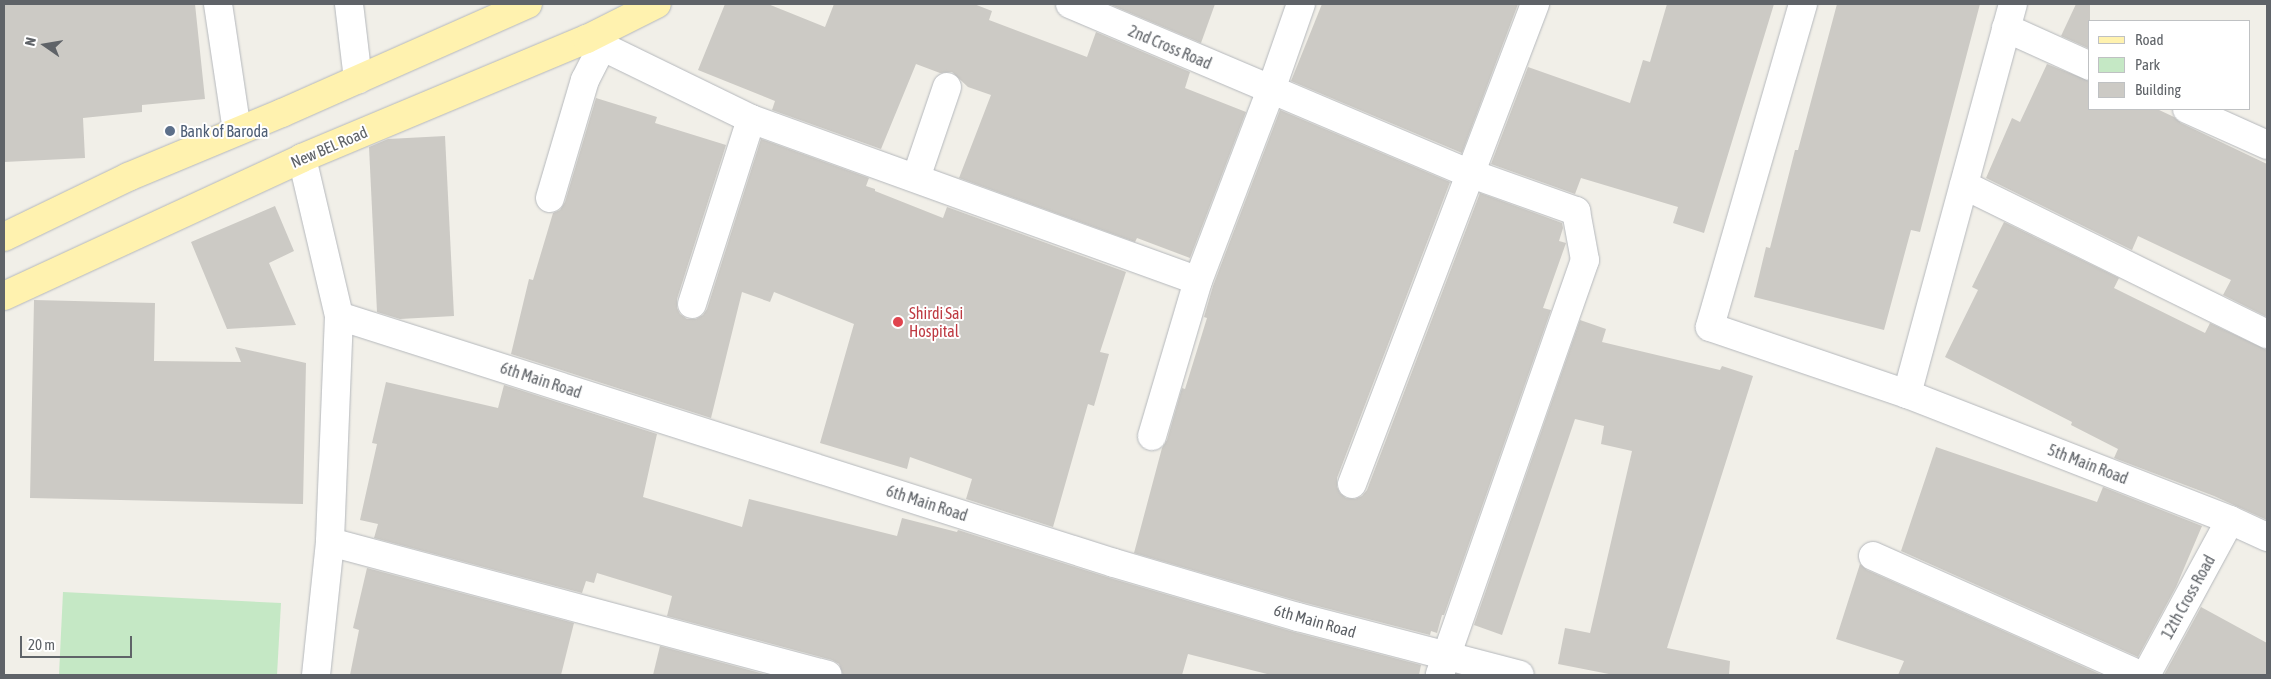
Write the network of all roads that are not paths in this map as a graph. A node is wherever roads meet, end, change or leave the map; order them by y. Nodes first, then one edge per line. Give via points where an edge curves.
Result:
1 (218, 4) edge
2 (349, 4) edge
3 (528, 4) edge
4 (657, 4) edge
5 (1070, 4) edge
6 (1301, 4) edge
7 (1534, 4) edge
8 (1803, 4) edge
9 (2009, 16) edge
10 (594, 43) junction
11 (2088, 65) edge
12 (358, 79) junction
13 (948, 87) dead end
14 (1271, 90) junction
15 (2188, 110) edge
16 (751, 119) junction
17 (237, 131) junction
18 (2267, 145) edge
19 (302, 158) junction
20 (1469, 173) junction
21 (916, 178) junction
22 (1964, 185) junction
23 (550, 198) dead end
24 (4, 237) edge
25 (1198, 281) junction
26 (4, 296) edge
27 (692, 304) dead end
28 (339, 316) junction
29 (2267, 334) edge
30 (1907, 394) junction
31 (1152, 436) dead end
32 (1352, 484) dead end
33 (2230, 520) junction
34 (2267, 537) edge
35 (330, 542) junction
36 (1874, 556) dead end
37 (1442, 666) edge
38 (316, 675) edge
39 (828, 675) edge
40 (1520, 675) edge
41 (2140, 675) edge
42 (2146, 675) edge

1 - 17 street
2 - 12 street
3 - 12 main road
4 - 10 main road, New BEL Road
5 - 14 street, 2nd Cross Road
6 - 14 street
7 - 20 street
8 - 30 street, 5th Main Road via 1710,327
9 - 11 street
9 - 22 street
10 - 16 street
10 - 19 main road, New BEL Road
10 - 23 street
12 - 17 main road
13 - 21 street
14 - 20 street, 2nd Cross Road
14 - 25 street
15 - 18 street
16 - 21 street
16 - 27 street
17 - 24 main road via 128,177
19 - 26 main road, New BEL Road
19 - 28 street
20 - 32 street
20 - 37 street, 2nd Cross Road via 1576,211 1585,260
21 - 25 street
22 - 29 street
22 - 30 street
25 - 31 street
28 - 35 street
28 - 37 street, 6th Main Road via 1114,563 1298,617
30 - 33 street, 5th Main Road
33 - 34 street, 5th Main Road
33 - 42 street, 12th Cross Road
35 - 38 street
35 - 39 street
36 - 41 street
37 - 40 street, 6th Main Road

